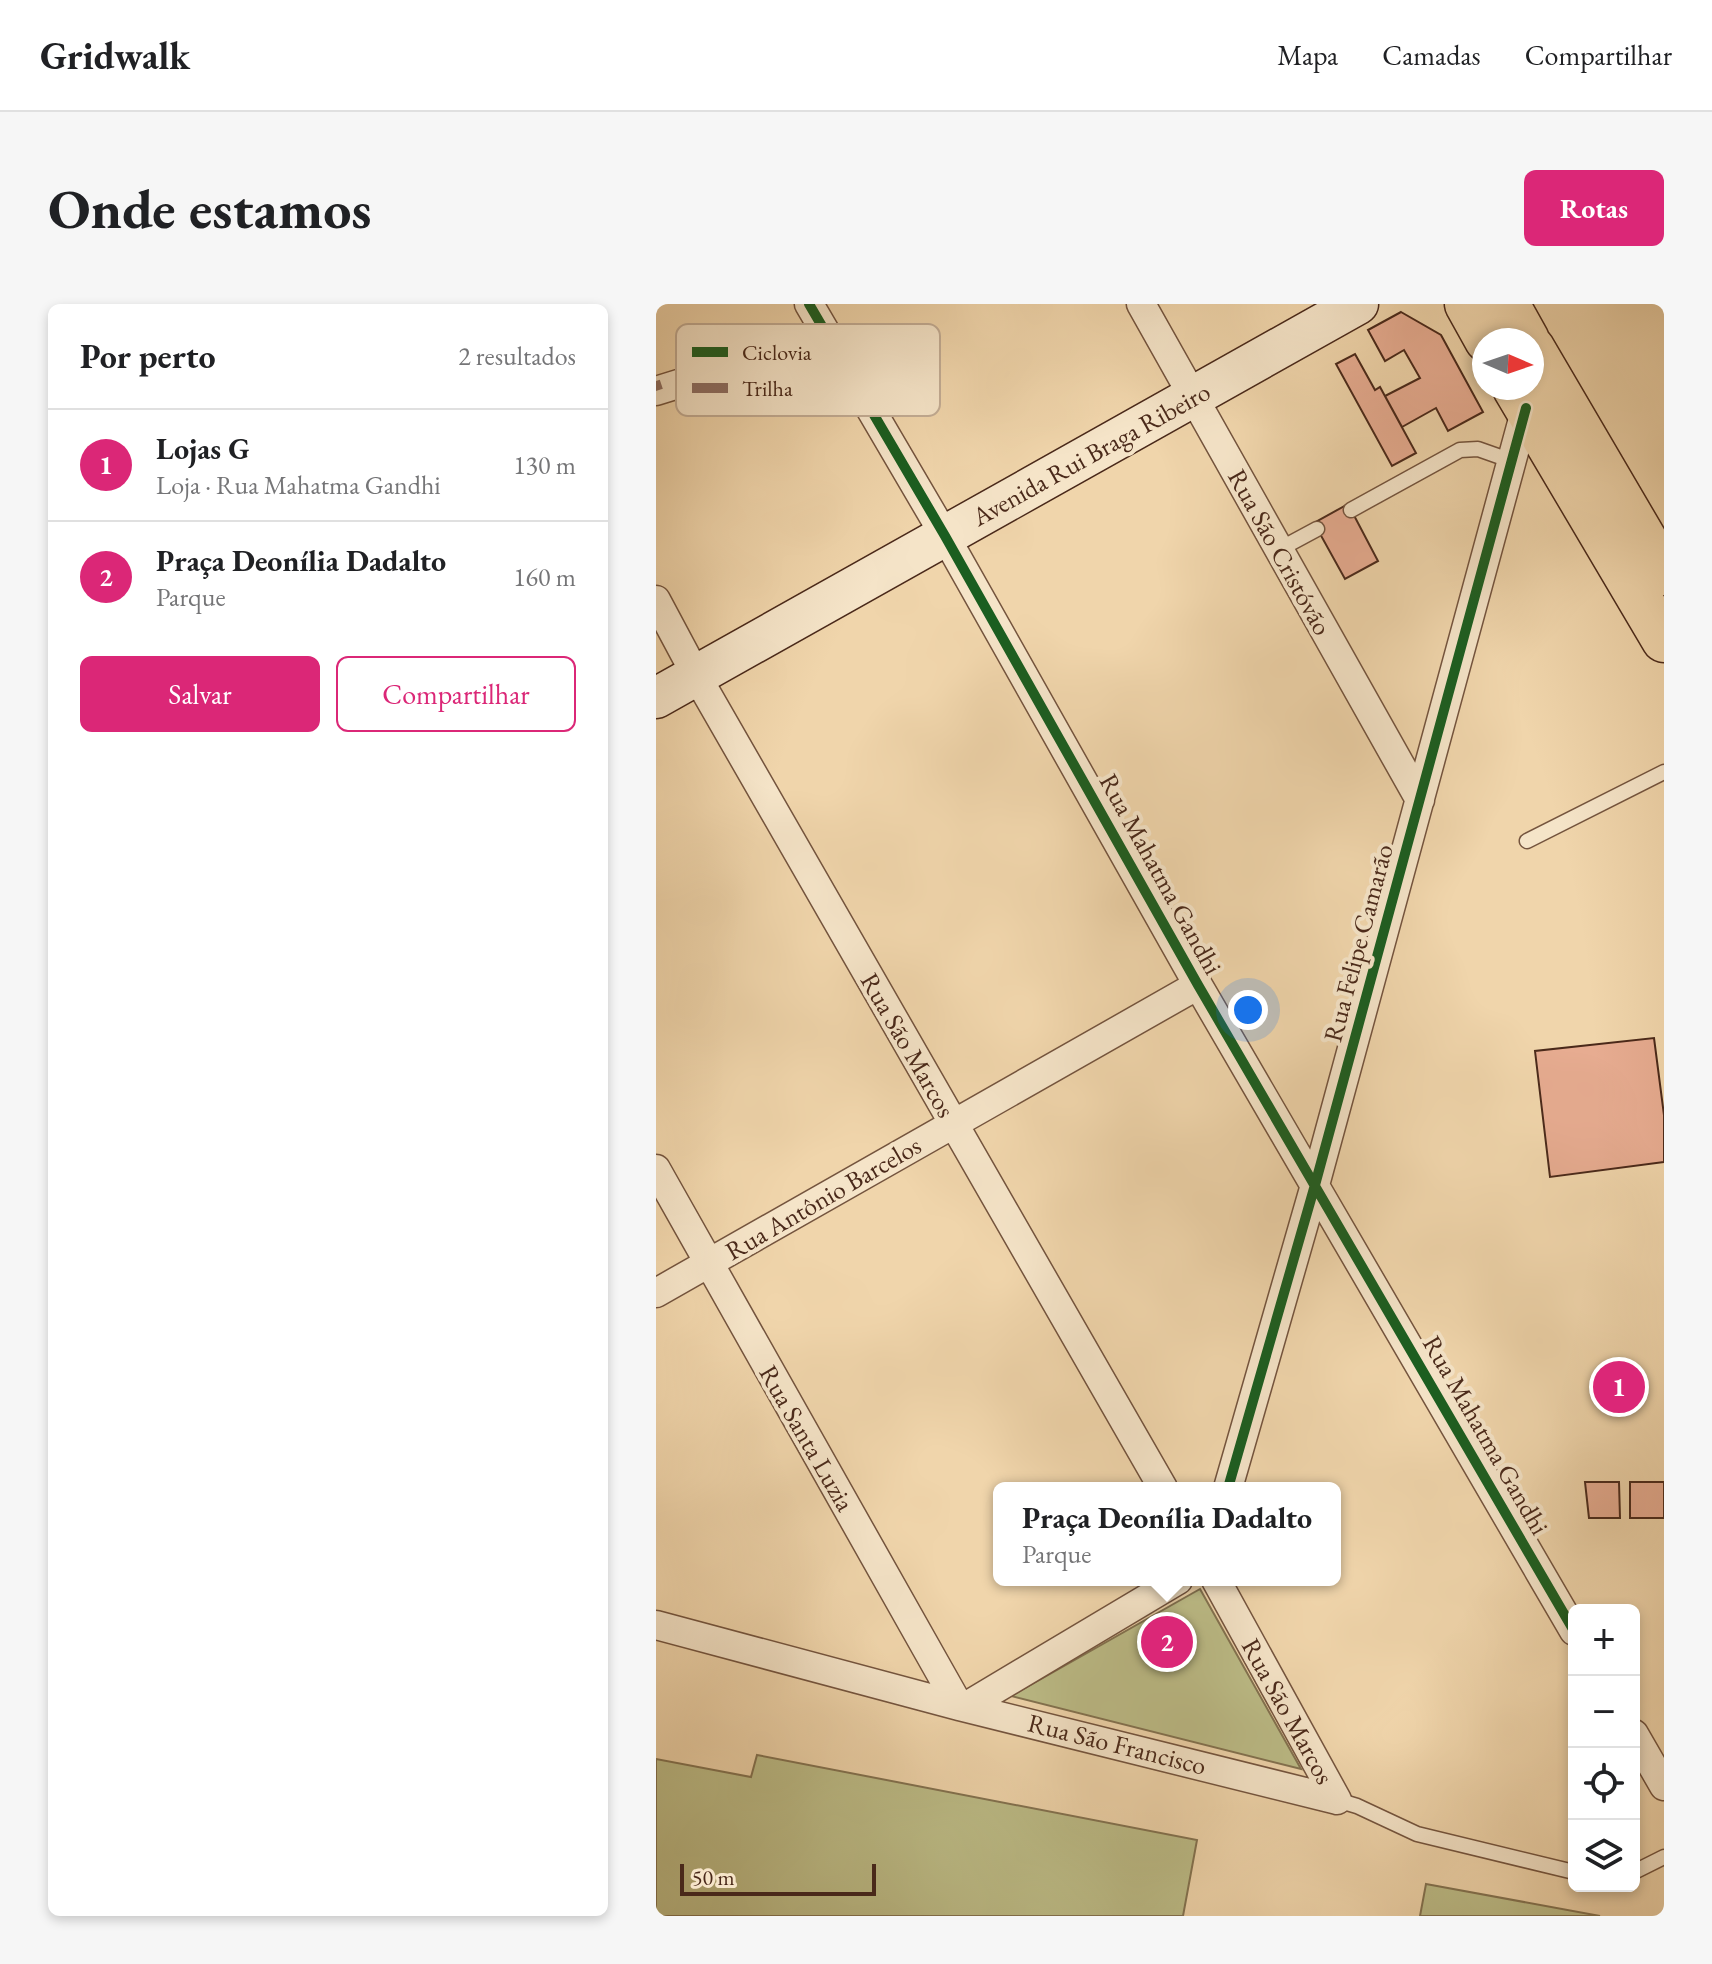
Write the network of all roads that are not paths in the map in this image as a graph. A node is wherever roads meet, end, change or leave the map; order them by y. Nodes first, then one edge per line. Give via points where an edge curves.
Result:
1 (809, 304) edge
2 (1141, 304) edge
3 (1358, 304) edge
4 (1467, 304) edge
5 (1507, 304) edge
6 (822, 324) edge
7 (1480, 328) edge
8 (1520, 328) edge
9 (1544, 368) edge
10 (676, 385) edge
11 (656, 391) edge
12 (1193, 397) junction
13 (1521, 400) edge
14 (1522, 400) edge
15 (876, 416) edge
16 (1512, 461) junction
17 (1351, 510) dead end
18 (1317, 529) dead end
19 (945, 536) junction
20 (1278, 550) junction
21 (1664, 573) edge
22 (656, 600) edge
23 (1664, 640) edge
24 (696, 675) junction
25 (656, 698) edge
26 (1664, 772) edge
27 (1420, 800) junction
28 (1527, 841) dead end
29 (1198, 985) junction
30 (953, 1124) junction
31 (656, 1169) edge
32 (1315, 1185) junction
33 (709, 1263) junction
34 (656, 1293) edge
35 (1160, 1482) edge
36 (1230, 1482) edge
37 (1168, 1586) edge
38 (1219, 1586) edge
39 (1568, 1621) edge
40 (656, 1625) edge
41 (962, 1707) junction
42 (1640, 1744) edge
43 (1664, 1786) edge
44 (1337, 1800) junction
45 (1664, 1857) edge
46 (1640, 1869) edge
47 (1568, 1871) edge

1 - 6 street, Rua Mahatma Gandhi
2 - 12 street, Rua São Cristóvão
3 - 12 main road, Avenida Rui Braga Ribeiro
4 - 7 main road
5 - 8 main road
9 - 21 main road
10 - 11 street
12 - 19 main road, Avenida Rui Braga Ribeiro
12 - 20 street, Rua São Cristóvão
13 - 16 street, Rua Felipe Camarão
14 - 23 main road
15 - 19 street, Rua Mahatma Gandhi
16 - 17 lane via 1478,449 1460,450
16 - 27 street, Rua Felipe Camarão
18 - 20 lane
19 - 24 main road, Avenida Rui Braga Ribeiro
19 - 29 street, Rua Mahatma Gandhi
20 - 27 street, Rua São Cristóvão
22 - 24 street, Rua São Marcos
24 - 25 main road, Avenida Rui Braga Ribeiro
24 - 30 street, Rua São Marcos
26 - 28 lane
27 - 32 street, Rua Felipe Camarão
29 - 30 street, Rua Antônio Barcelos
29 - 32 street, Rua Mahatma Gandhi
30 - 33 street, Rua Antônio Barcelos
30 - 35 street, Rua São Marcos
31 - 33 street, Rua Santa Luzia
32 - 36 street, Rua Felipe Camarão
32 - 39 street, Rua Mahatma Gandhi
33 - 34 street, Rua Antônio Barcelos
33 - 41 street, Rua Santa Luzia
37 - 41 street
38 - 44 street, Rua São Marcos
40 - 41 street, Rua São Francisco
41 - 44 street, Rua São Francisco
42 - 43 street
44 - 47 lane, Rua São Francisco via 1417,1834
45 - 46 lane

